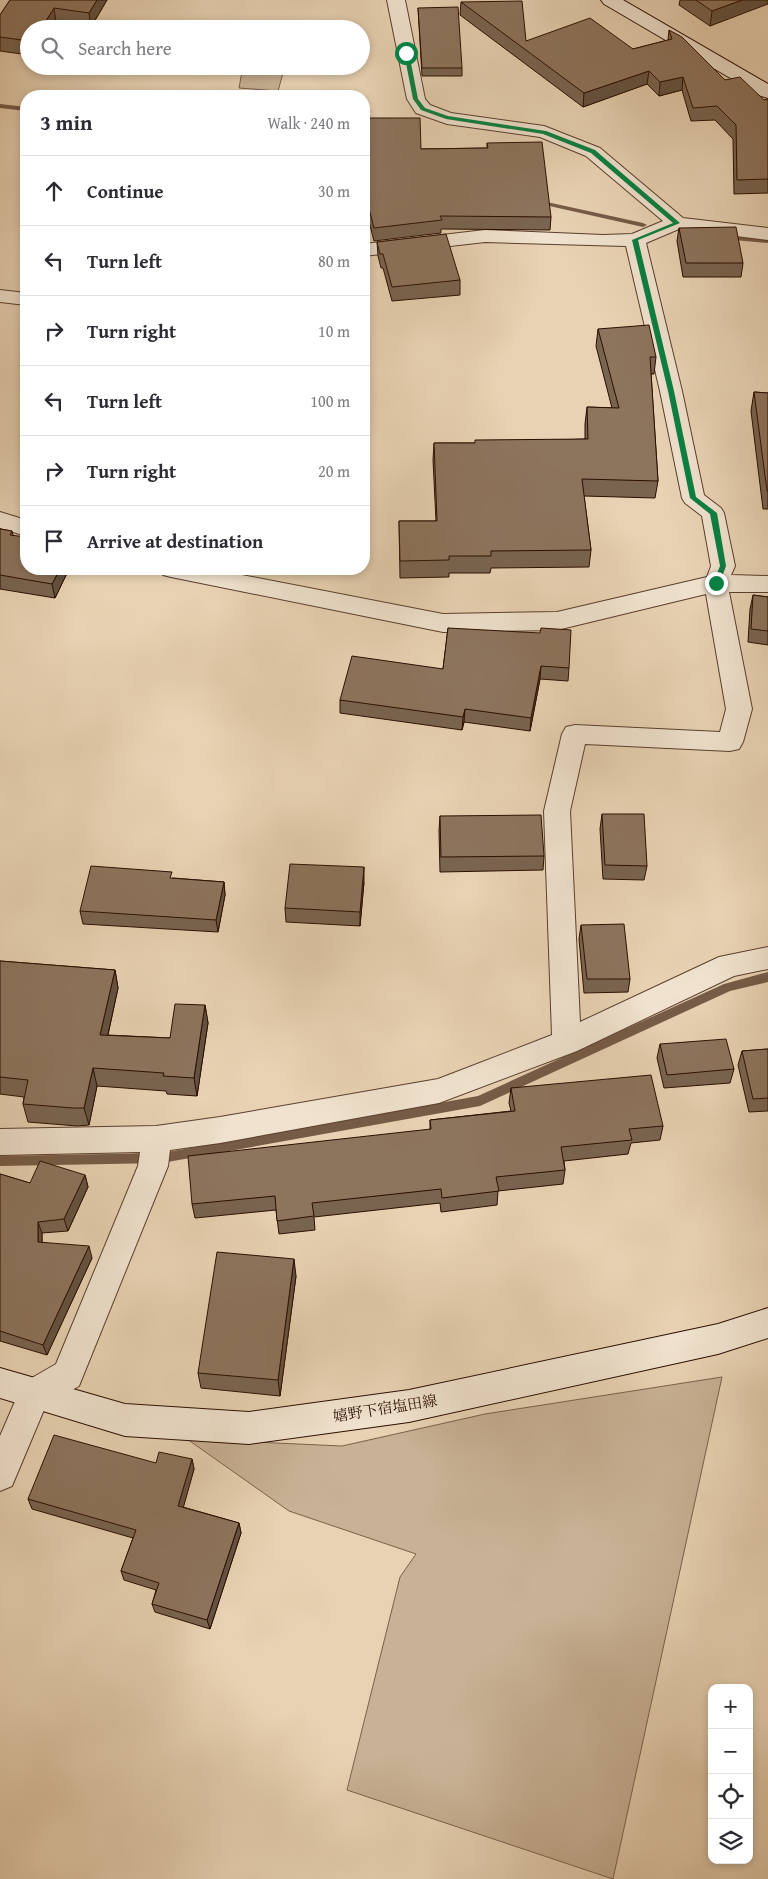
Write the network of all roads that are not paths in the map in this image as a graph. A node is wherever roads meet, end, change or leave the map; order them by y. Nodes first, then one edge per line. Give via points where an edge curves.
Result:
1 (396, 0) edge
2 (610, 0) edge
3 (768, 92) edge
4 (677, 223) junction
5 (768, 234) edge
6 (635, 240) junction
7 (370, 249) edge
8 (0, 296) edge
9 (20, 298) edge
10 (0, 520) edge
11 (20, 526) edge
12 (245, 576) edge
13 (716, 583) junction
14 (768, 584) edge
15 (768, 958) edge
16 (567, 1042) junction
17 (0, 1142) edge
18 (155, 1152) junction
19 (768, 1323) edge
20 (0, 1383) edge
21 (34, 1394) junction
22 (0, 1475) edge

1 - 4 street via 416,99 423,109 446,118 544,132 593,152
2 - 3 street
4 - 5 street
4 - 6 street
6 - 7 street via 485,236
6 - 13 street via 693,498 714,513 723,566
8 - 9 street
10 - 11 street
12 - 13 street via 442,623 557,621
13 - 14 street
13 - 16 street via 738,710 730,742 575,734 557,811
15 - 16 street via 729,965
16 - 18 street via 439,1092 220,1130
17 - 18 street
18 - 21 street via 68,1375
19 - 21 street, 嬉野下宿塩田線 via 718,1339 409,1406 249,1428 125,1420
20 - 21 street, 嬉野下宿塩田線
21 - 22 street

